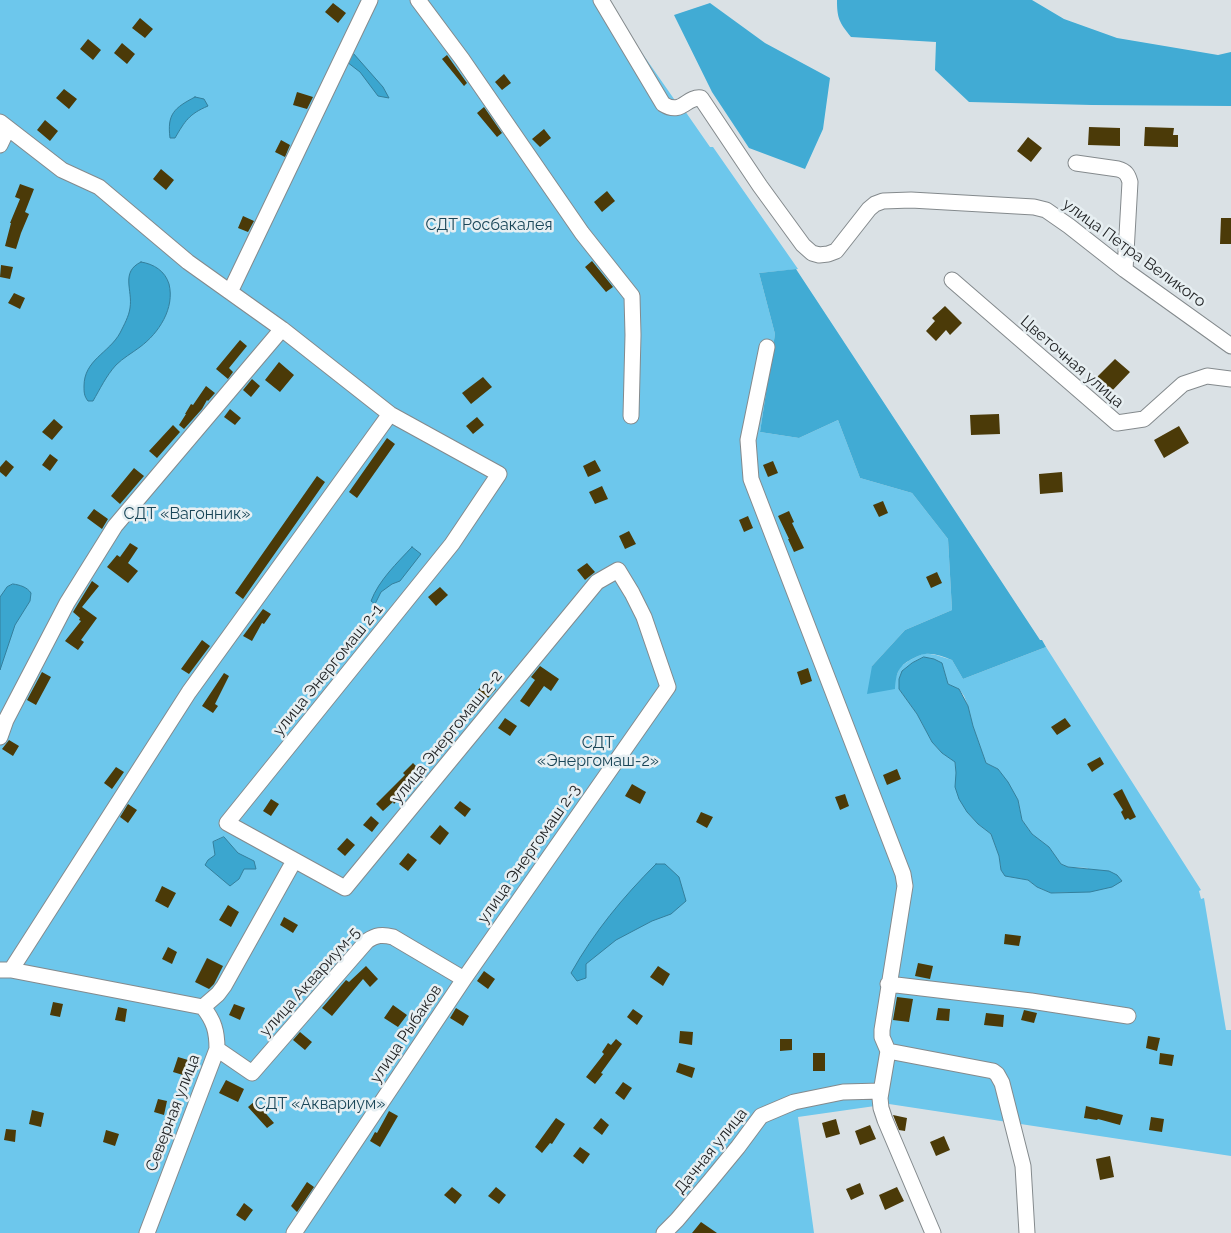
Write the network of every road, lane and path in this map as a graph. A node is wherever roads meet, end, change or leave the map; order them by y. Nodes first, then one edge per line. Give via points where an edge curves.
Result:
1 (370, 0) edge
2 (418, 0) edge
3 (601, 0) edge
4 (4, 125) edge
5 (0, 146) edge
6 (1076, 164) dead end
7 (1125, 270) junction
8 (952, 280) dead end
9 (230, 292) junction
10 (282, 329) junction
11 (1231, 346) edge
12 (767, 347) dead end
13 (1231, 379) edge
14 (390, 414) junction
15 (631, 416) dead end
16 (644, 617) joint
17 (0, 737) edge
18 (294, 861) junction
19 (5, 970) edge
20 (464, 979) junction
21 (888, 984) junction
22 (203, 1007) junction
23 (1128, 1016) dead end
24 (216, 1049) junction
25 (888, 1051) junction
26 (881, 1091) junction
27 (147, 1233) edge
28 (294, 1233) edge
29 (664, 1233) edge
30 (933, 1233) edge
31 (1027, 1233) edge

1 - 9 street
2 - 15 street via 582,233 632,296
3 - 7 street, улица Петра Великого via 663,104 669,108 677,107 701,98 803,245 812,253 819,255 836,251 868,208 875,204 883,201 936,201 1046,210
4 - 5 street
4 - 9 street via 62,170 99,187 188,262
6 - 7 street via 1118,169 1128,176
7 - 11 street, улица Петра Великого
8 - 13 street, Цветочная улица via 1116,423 1144,419 1184,384 1207,376
9 - 10 street
10 - 14 street
10 - 17 street via 115,526 67,603
12 - 21 street via 748,440 751,479 901,866 905,886
14 - 18 street, улица Энергомаш 2-1 via 499,474 452,544 227,823
14 - 19 street via 189,692
16 - 18 street, улица Энергомаш 2-2 via 618,570 597,582 345,888
16 - 20 street, улица Энергомаш 2-3 via 668,687
18 - 22 street via 224,986
19 - 22 street
20 - 24 street, улица Аквариум-5 via 384,934 367,941 252,1073
20 - 28 street, улица Рыбаков
21 - 23 street
21 - 25 street via 882,1037
22 - 24 street, Северная улица via 213,1023
24 - 27 street, Северная улица
25 - 26 street
25 - 31 street via 997,1074 1002,1082 1023,1166
26 - 29 street, Дачная улица via 843,1092 794,1102 761,1116
26 - 30 street via 885,1120

